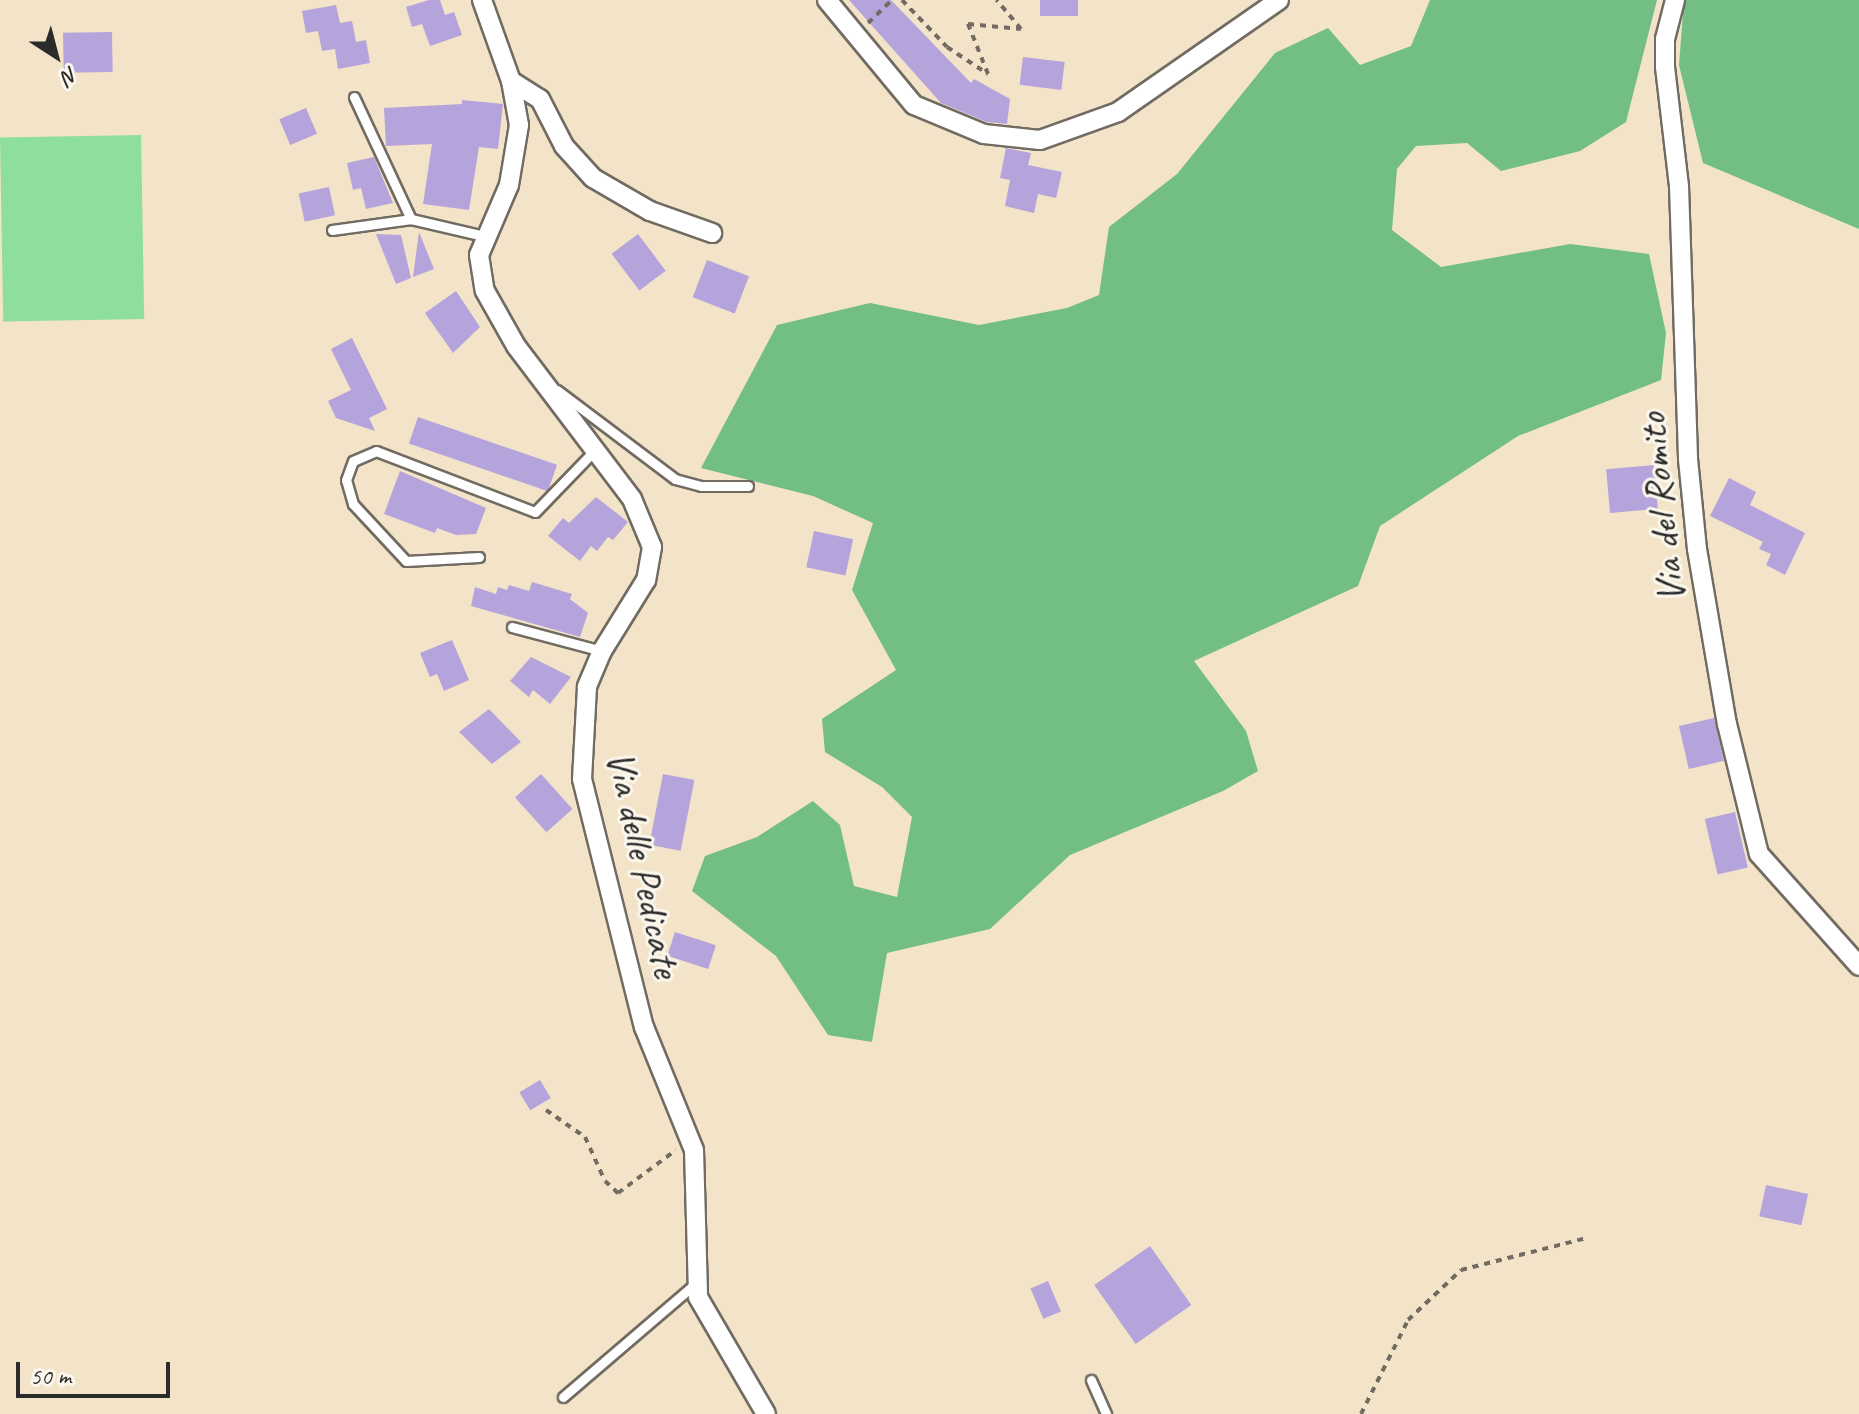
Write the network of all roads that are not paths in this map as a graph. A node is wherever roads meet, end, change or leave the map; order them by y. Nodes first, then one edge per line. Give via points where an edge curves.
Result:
1 (482, 0) edge
2 (827, 0) edge
3 (1279, 0) edge
4 (1675, 0) edge
5 (511, 81) junction
6 (354, 97) dead end
7 (411, 219) junction
8 (332, 230) dead end
9 (712, 233) dead end
10 (484, 236) junction
11 (535, 373) junction
12 (595, 450) junction
13 (748, 486) dead end
14 (479, 557) dead end
15 (512, 627) dead end
16 (602, 651) junction
17 (1859, 966) edge
18 (695, 1284) junction
19 (1091, 1380) dead end
20 (563, 1397) dead end
21 (766, 1414) edge
22 (1106, 1414) edge

1 - 5 street, Via delle Pedicate
2 - 3 street via 914,105 984,134 1019,139 1062,136 1118,112
4 - 17 street, Via del Romito via 1665,39 1665,67 1679,186 1688,459 1697,549 1727,724 1759,854
5 - 9 street via 540,99 570,154 601,183 650,211
5 - 10 street, Via delle Pedicate via 519,118 514,165
6 - 7 lane
7 - 8 lane
7 - 10 lane
10 - 11 street, Via delle Pedicate via 479,266 485,291
11 - 12 street, Via delle Pedicate
11 - 13 lane via 675,479 701,486
12 - 14 lane via 535,512 376,451 353,461 346,480 353,504 406,561
12 - 16 street, Via delle Pedicate via 637,507 653,552 646,580
15 - 16 lane
16 - 18 street, Via delle Pedicate via 584,699 580,757 585,800 644,1027 691,1139 696,1167
18 - 20 lane
18 - 21 street, Via delle Pedicate via 705,1315
19 - 22 lane

